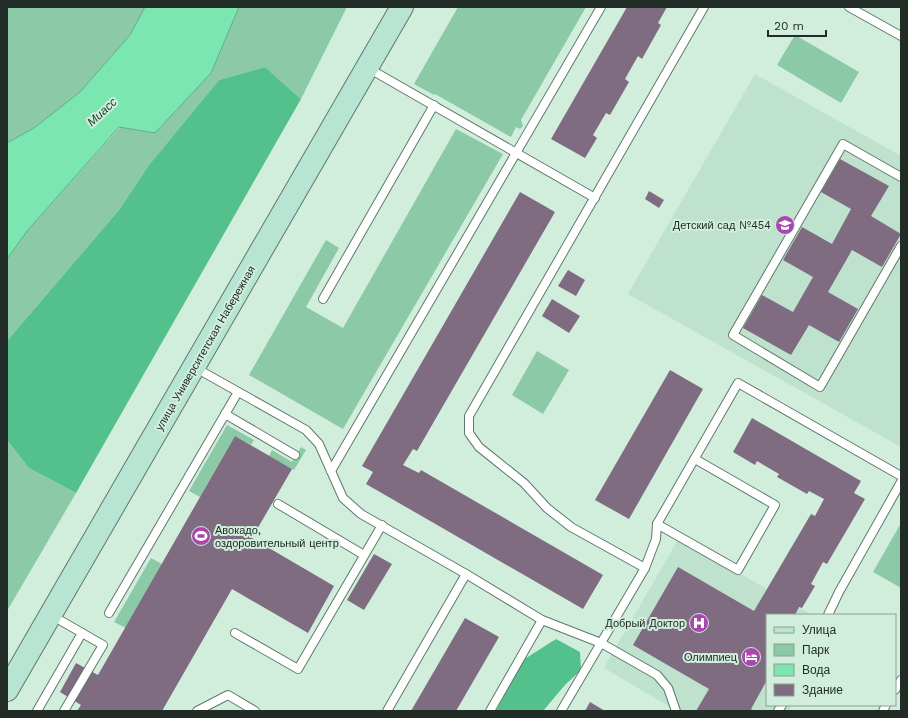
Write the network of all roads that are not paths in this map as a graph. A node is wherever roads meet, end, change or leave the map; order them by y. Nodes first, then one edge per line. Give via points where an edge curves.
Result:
1 (402, 7) edge
2 (601, 7) edge
3 (704, 7) edge
4 (849, 7) edge
5 (901, 36) edge
6 (368, 67) junction
7 (434, 105) junction
8 (516, 153) junction
9 (901, 177) edge
10 (595, 198) junction
11 (901, 246) edge
12 (323, 299) dead end
13 (194, 367) junction
14 (238, 392) junction
15 (225, 414) junction
16 (296, 455) dead end
17 (695, 459) junction
18 (331, 471) junction
19 (901, 476) edge
20 (901, 482) edge
21 (278, 504) dead end
22 (657, 524) junction
23 (382, 525) junction
24 (364, 555) junction
25 (645, 568) junction
26 (466, 574) junction
27 (109, 613) dead end
28 (828, 614) edge
29 (51, 615) junction
30 (542, 620) junction
31 (82, 633) junction
32 (234, 633) dead end
33 (602, 644) junction
34 (7, 690) edge
35 (37, 711) edge
36 (64, 711) edge
37 (197, 711) edge
38 (255, 711) edge
39 (387, 711) edge
40 (490, 711) edge
41 (561, 711) edge
42 (676, 711) edge

1 - 6 main road, улица Университетская Набережная
2 - 8 lane
3 - 10 lane
4 - 5 lane
6 - 7 lane
6 - 13 main road, улица Университетская Набережная
7 - 8 lane
7 - 12 lane
8 - 10 lane
8 - 18 lane
9 - 11 lane via 843,144 733,335 820,387
10 - 25 lane via 469,416 469,433 479,447 524,483 570,528
13 - 14 lane
13 - 29 main road, улица Университетская Набережная
14 - 15 lane
14 - 18 lane via 306,430 319,444
15 - 16 lane
15 - 27 lane
17 - 19 lane via 738,383
17 - 22 lane
17 - 22 lane via 775,505 742,564 738,570
18 - 23 lane via 343,498 361,514
20 - 28 lane
21 - 24 lane
22 - 25 lane via 656,539
23 - 24 lane
23 - 26 lane
24 - 32 lane via 298,669
25 - 33 lane
26 - 30 lane
26 - 39 lane
29 - 31 lane
29 - 34 main road, улица Университетская Набережная
30 - 33 lane
30 - 40 lane
31 - 35 lane
31 - 36 lane via 103,645
33 - 41 lane
33 - 42 lane via 657,675 668,688
37 - 38 lane via 228,695

